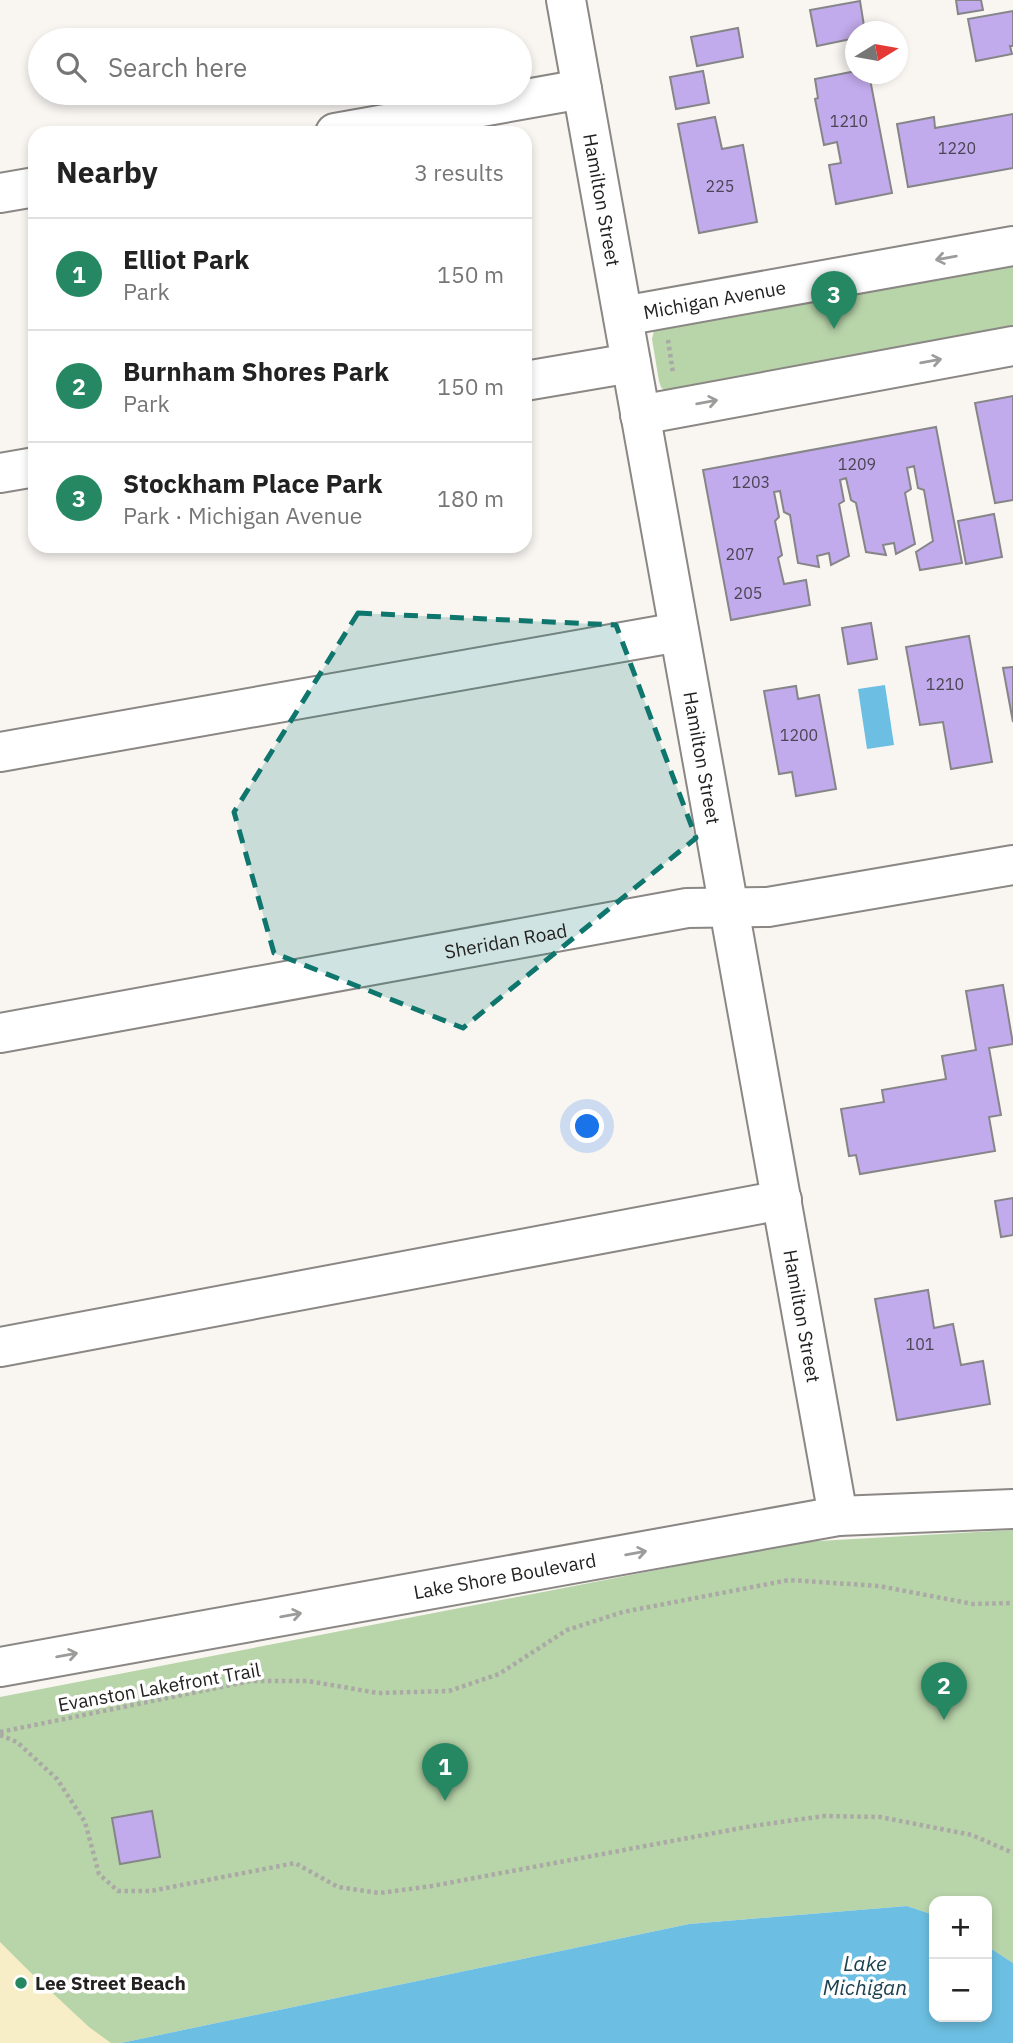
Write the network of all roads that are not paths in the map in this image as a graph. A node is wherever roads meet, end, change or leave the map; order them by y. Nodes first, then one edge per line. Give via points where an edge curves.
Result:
1 (566, 0) edge
2 (582, 89) junction
3 (532, 98) edge
4 (492, 105) edge
5 (374, 126) edge
6 (28, 188) edge
7 (0, 193) edge
8 (1013, 246) edge
9 (623, 316) junction
10 (1013, 346) edge
11 (631, 363) junction
12 (532, 380) edge
13 (640, 415) junction
14 (28, 468) edge
15 (0, 473) edge
16 (679, 632) junction
17 (0, 752) edge
18 (1013, 865) edge
19 (729, 908) junction
20 (0, 1033) edge
21 (782, 1200) junction
22 (0, 1347) edge
23 (1013, 1509) edge
24 (838, 1516) junction
25 (0, 1667) edge

1 - 2 street, Hamilton Street
2 - 3 street
2 - 9 street, Hamilton Street
4 - 5 street
6 - 7 street
8 -> 9 street, Michigan Avenue
9 - 11 street, Hamilton Street
13 -> 10 street
11 - 12 street
11 - 13 street, Hamilton Street
13 - 16 street, Hamilton Street
14 - 15 street
16 - 17 street
16 - 19 street, Hamilton Street
18 - 19 street, Sheridan Road via 768,906
19 - 20 street, Sheridan Road via 687,908
19 - 21 street, Hamilton Street
21 - 22 street
21 - 24 street, Hamilton Street
23 - 24 street, Lake Shore Boulevard
25 -> 24 street, Lake Shore Boulevard

